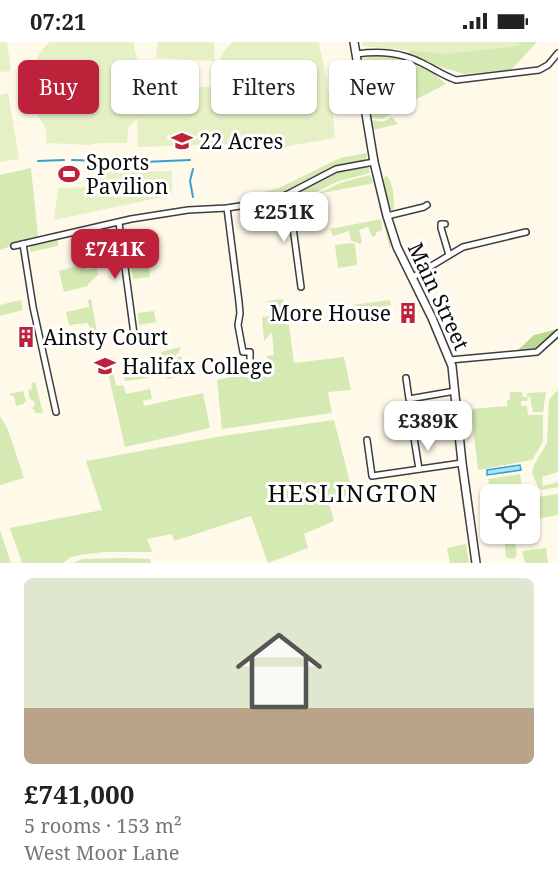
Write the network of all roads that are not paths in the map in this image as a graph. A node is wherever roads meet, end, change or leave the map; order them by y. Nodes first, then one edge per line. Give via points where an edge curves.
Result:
1 (354, 42) edge
2 (558, 53) edge
3 (356, 54) junction
4 (374, 162) junction
5 (286, 195) junction
6 (427, 205) dead end
7 (227, 208) junction
8 (387, 216) junction
9 (119, 223) junction
10 (445, 224) dead end
11 (526, 232) dead end
12 (23, 244) junction
13 (14, 246) dead end
14 (449, 255) junction
15 (413, 277) junction
16 (301, 287) dead end
17 (558, 333) edge
18 (134, 334) dead end
19 (450, 360) junction
20 (250, 362) dead end
21 (406, 378) dead end
22 (455, 391) junction
23 (56, 412) dead end
24 (414, 438) dead end
25 (367, 440) dead end
26 (462, 463) junction
27 (419, 468) junction
28 (477, 563) edge

1 - 3 street, Main Street
2 - 3 street via 538,70 456,80 393,53
3 - 4 street, Main Street
4 - 5 street via 336,169
4 - 8 street, Main Street
5 - 7 street
5 - 16 street
6 - 8 street
7 - 9 street via 188,210
7 - 20 street via 239,302 238,325 243,352 250,352
8 - 15 street, Main Street
9 - 12 street
9 - 18 street
10 - 14 street via 441,228
11 - 14 street via 463,247
12 - 13 street
12 - 23 street
14 - 15 street
15 - 19 street, Main Street
17 - 19 street via 537,352
19 - 22 street, Main Street
21 - 22 street via 409,399
22 - 26 street, Main Street
24 - 27 street
25 - 27 street via 372,476
26 - 27 street
26 - 28 street, Main Street

